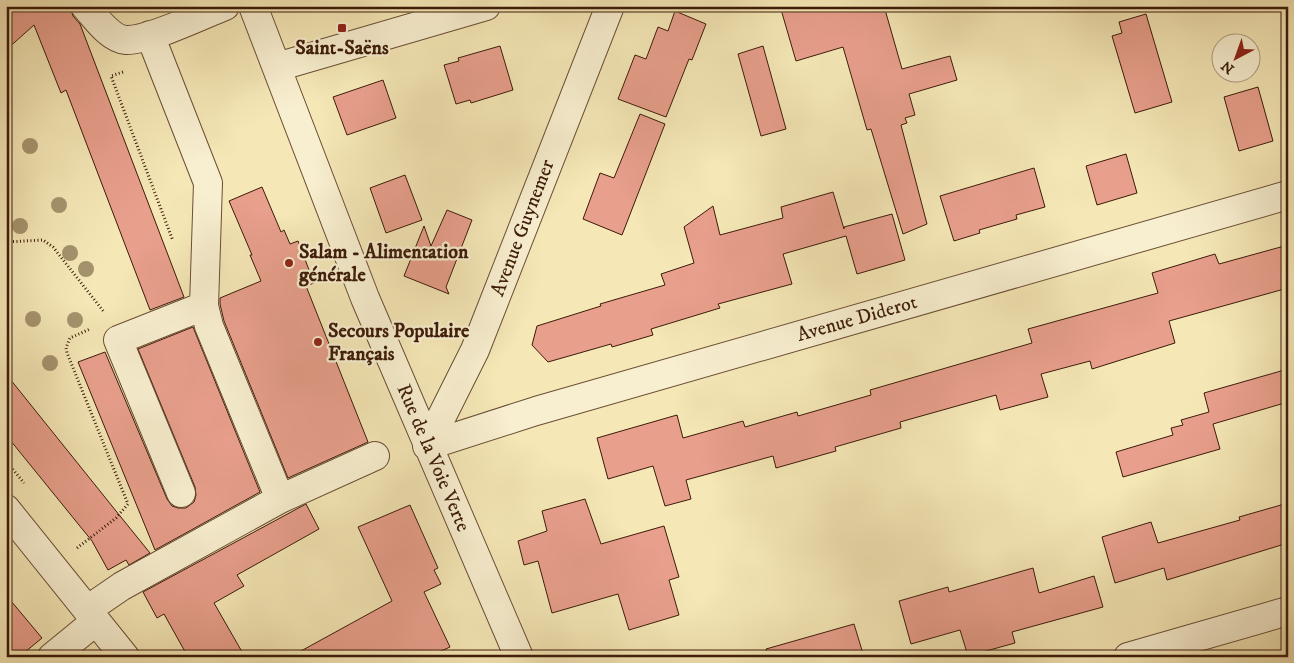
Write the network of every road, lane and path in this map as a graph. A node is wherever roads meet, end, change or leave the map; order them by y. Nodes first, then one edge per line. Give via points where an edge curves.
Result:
1 (85, 6) edge
2 (225, 6) edge
3 (253, 6) edge
4 (486, 6) edge
5 (610, 6) edge
6 (154, 47) junction
7 (277, 67) junction
8 (1288, 195) edge
9 (6, 242) edge
10 (177, 250) dead end
11 (204, 306) junction
12 (118, 329) junction
13 (427, 446) junction
14 (375, 456) dead end
15 (180, 492) dead end
16 (280, 499) junction
17 (6, 509) edge
18 (77, 548) dead end
19 (1288, 611) edge
20 (92, 615) junction
21 (52, 657) edge
22 (125, 657) edge
23 (519, 657) edge
24 (1128, 657) edge

1 - 6 street via 113,35
2 - 6 street
3 - 7 street, Rue de la Voie Verte
4 - 7 street
5 - 13 street, Avenue Guynemer via 475,350
6 - 10 path via 111,76
6 - 11 street via 208,183
7 - 13 street, Rue de la Voie Verte via 365,298
8 - 13 street, Avenue Diderot via 536,410
9 - 12 path via 43,240 53,247
11 - 12 street
11 - 16 street via 209,326
12 - 15 street via 118,340
12 - 18 path via 70,338 66,348 128,504 120,515
13 - 23 street, Rue de la Voie Verte
14 - 16 street
16 - 20 street via 122,586
17 - 20 street
19 - 24 street
20 - 21 street
20 - 22 street

